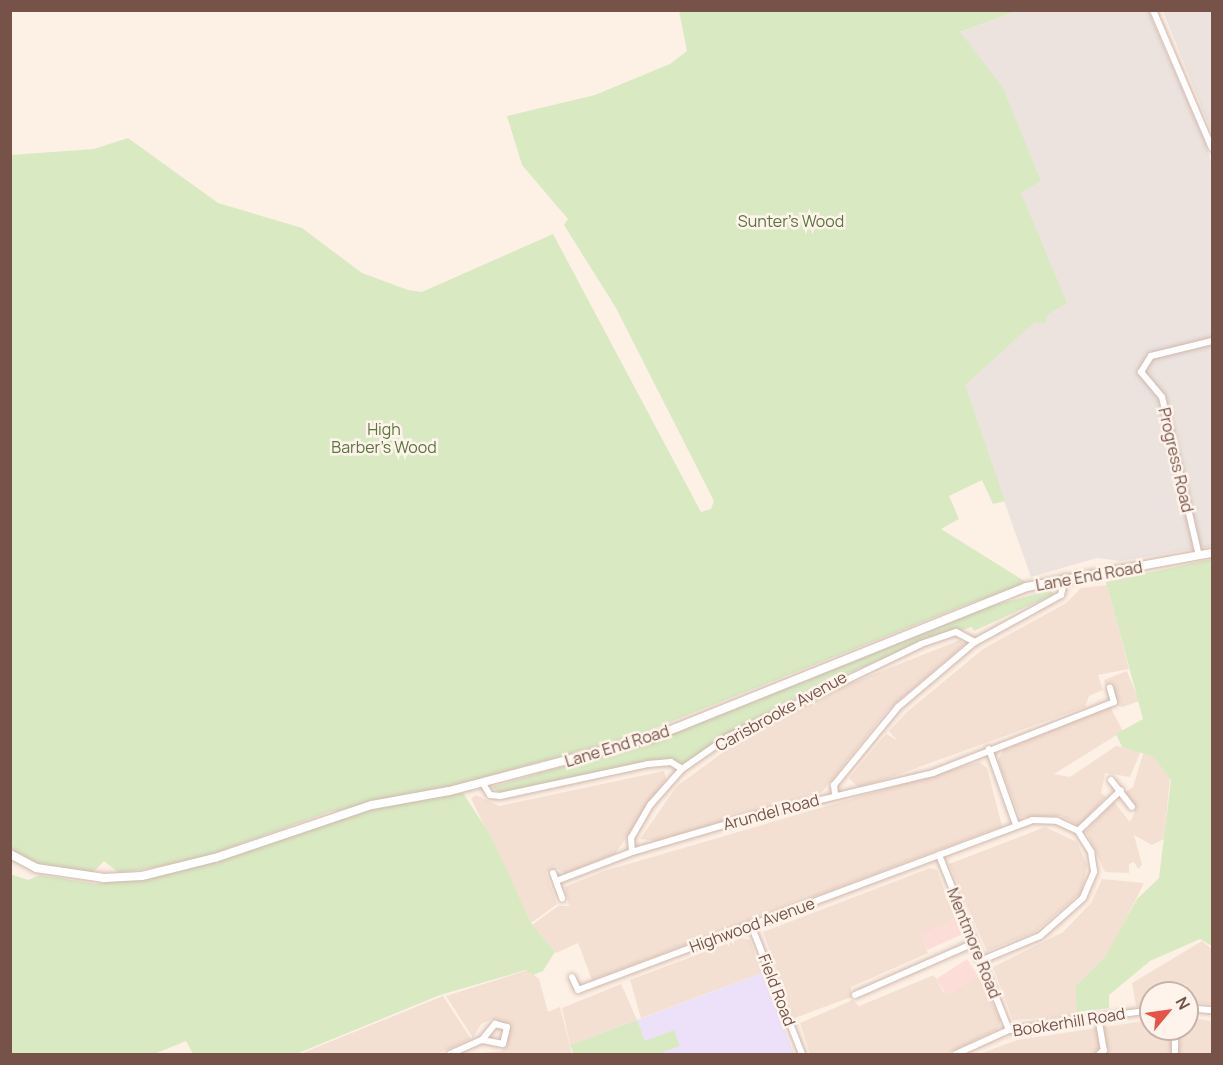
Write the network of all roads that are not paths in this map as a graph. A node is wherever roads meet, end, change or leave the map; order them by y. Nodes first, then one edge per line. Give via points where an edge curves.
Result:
1 (1153, 10) edge
2 (1212, 148) edge
3 (1212, 342) edge
4 (1212, 553) edge
5 (1199, 555) junction
6 (1064, 577) junction
7 (975, 642) junction
8 (1110, 688) dead end
9 (989, 749) junction
10 (682, 769) junction
11 (1112, 780) dead end
12 (482, 782) junction
13 (1121, 790) junction
14 (835, 794) junction
15 (1132, 807) dead end
16 (1016, 825) junction
17 (1078, 831) junction
18 (632, 852) junction
19 (10, 854) edge
20 (939, 855) junction
21 (553, 873) dead end
22 (556, 881) junction
23 (562, 898) dead end
24 (751, 925) junction
25 (972, 944) junction
26 (981, 961) junction
27 (572, 977) dead end
28 (855, 995) dead end
29 (1139, 1012) edge
30 (1098, 1017) junction
31 (1009, 1029) junction
32 (482, 1040) junction
33 (450, 1054) edge
34 (802, 1054) edge
35 (956, 1054) edge
36 (1099, 1054) edge

1 - 2 street
3 - 5 street, Progress Road via 1151,356 1141,372 1162,397
4 - 5 street, Lane End Road
5 - 6 street, Lane End Road
6 - 7 street via 1061,595
6 - 12 street, Lane End Road via 973,608 651,738
7 - 10 street, Carisbrooke Avenue via 956,632 855,671 728,737
7 - 14 street via 898,707 834,784
8 - 9 street, Arundel Road via 1114,702
9 - 14 street, Arundel Road via 933,773
9 - 16 street
10 - 12 street via 671,762 648,764 500,796 490,795
10 - 18 street, Carisbrooke Avenue via 651,804 631,838
11 - 13 street
12 - 19 street, Lane End Road via 372,804 215,858 142,876 71,876 36,868
13 - 15 street
13 - 17 street
14 - 18 street, Arundel Road
16 - 17 street, Highwood Avenue via 1057,821
16 - 20 street, Highwood Avenue
17 - 26 street via 1091,852 1094,872 1083,898 1040,936
18 - 22 street, Arundel Road
20 - 24 street, Highwood Avenue
20 - 25 street, Mentmore Road
21 - 22 street
22 - 23 street
24 - 27 street, Highwood Avenue via 578,990
24 - 34 street, Field Road
25 - 26 street, Mentmore Road
25 - 28 street
26 - 31 street, Mentmore Road
29 - 30 street, Bookerhill Road
30 - 31 street, Bookerhill Road
30 - 36 street via 1104,1050
31 - 35 street, Bookerhill Road
32 - 32 street via 495,1024 507,1027 503,1044
32 - 33 street

